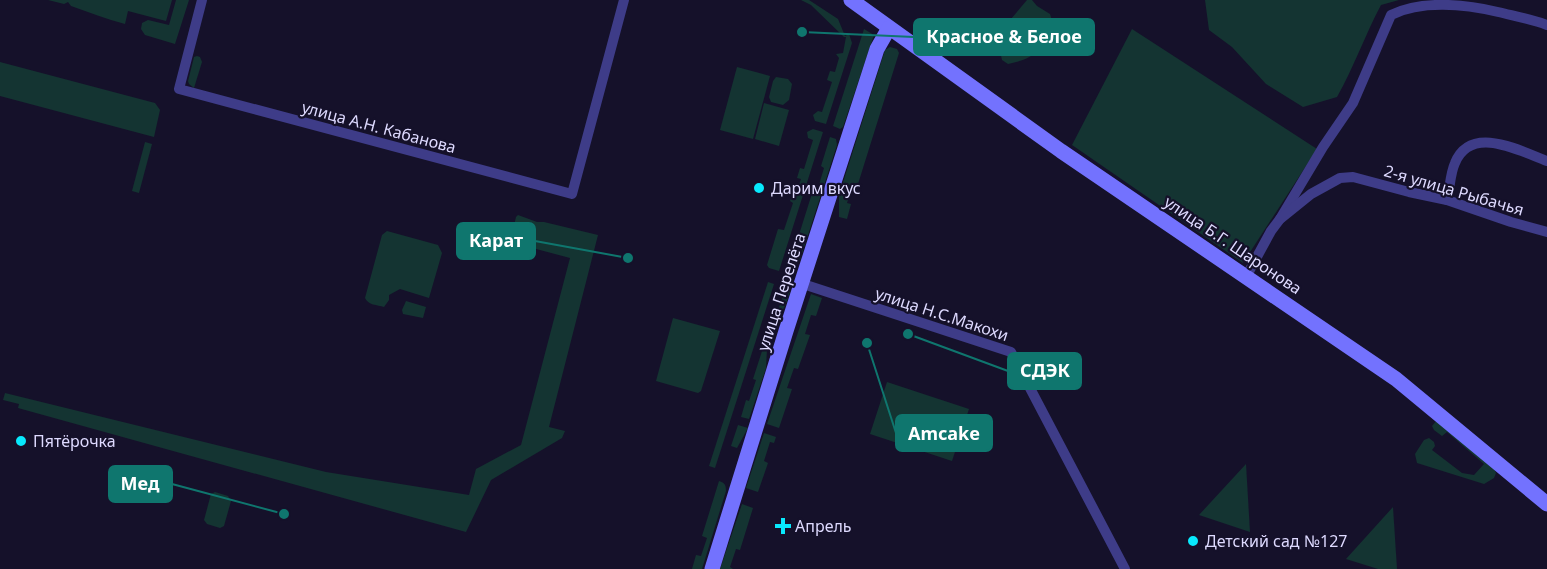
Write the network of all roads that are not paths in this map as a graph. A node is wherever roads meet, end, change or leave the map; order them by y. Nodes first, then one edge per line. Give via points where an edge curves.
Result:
1 (202, 0) edge
2 (624, 0) edge
3 (851, 0) edge
4 (1547, 25) edge
5 (889, 28) junction
6 (1547, 161) edge
7 (1448, 200) junction
8 (1280, 219) junction
9 (1547, 232) edge
10 (1246, 277) junction
11 (803, 284) junction
12 (1547, 504) edge
13 (712, 569) edge
14 (1125, 569) edge

1 - 2 street, улица А.Н. Кабанова via 179,89 572,194
3 - 5 main road, улица Б.Г. Шаронова
4 - 8 street via 1456,2 1401,7 1390,15 1353,103
5 - 10 main road, улица Б.Г. Шаронова
5 - 11 main road, улица Перелёта via 878,49
6 - 7 street via 1494,143 1467,147 1454,165
7 - 8 street, 2-я улица Рыбачья via 1353,177 1340,178
7 - 9 street, 2-я улица Рыбачья
8 - 10 street
10 - 12 main road, улица Б.Г. Шаронова via 1396,379
11 - 13 main road, улица Перелёта
11 - 14 street, улица Н.С.Макохи via 1011,352

